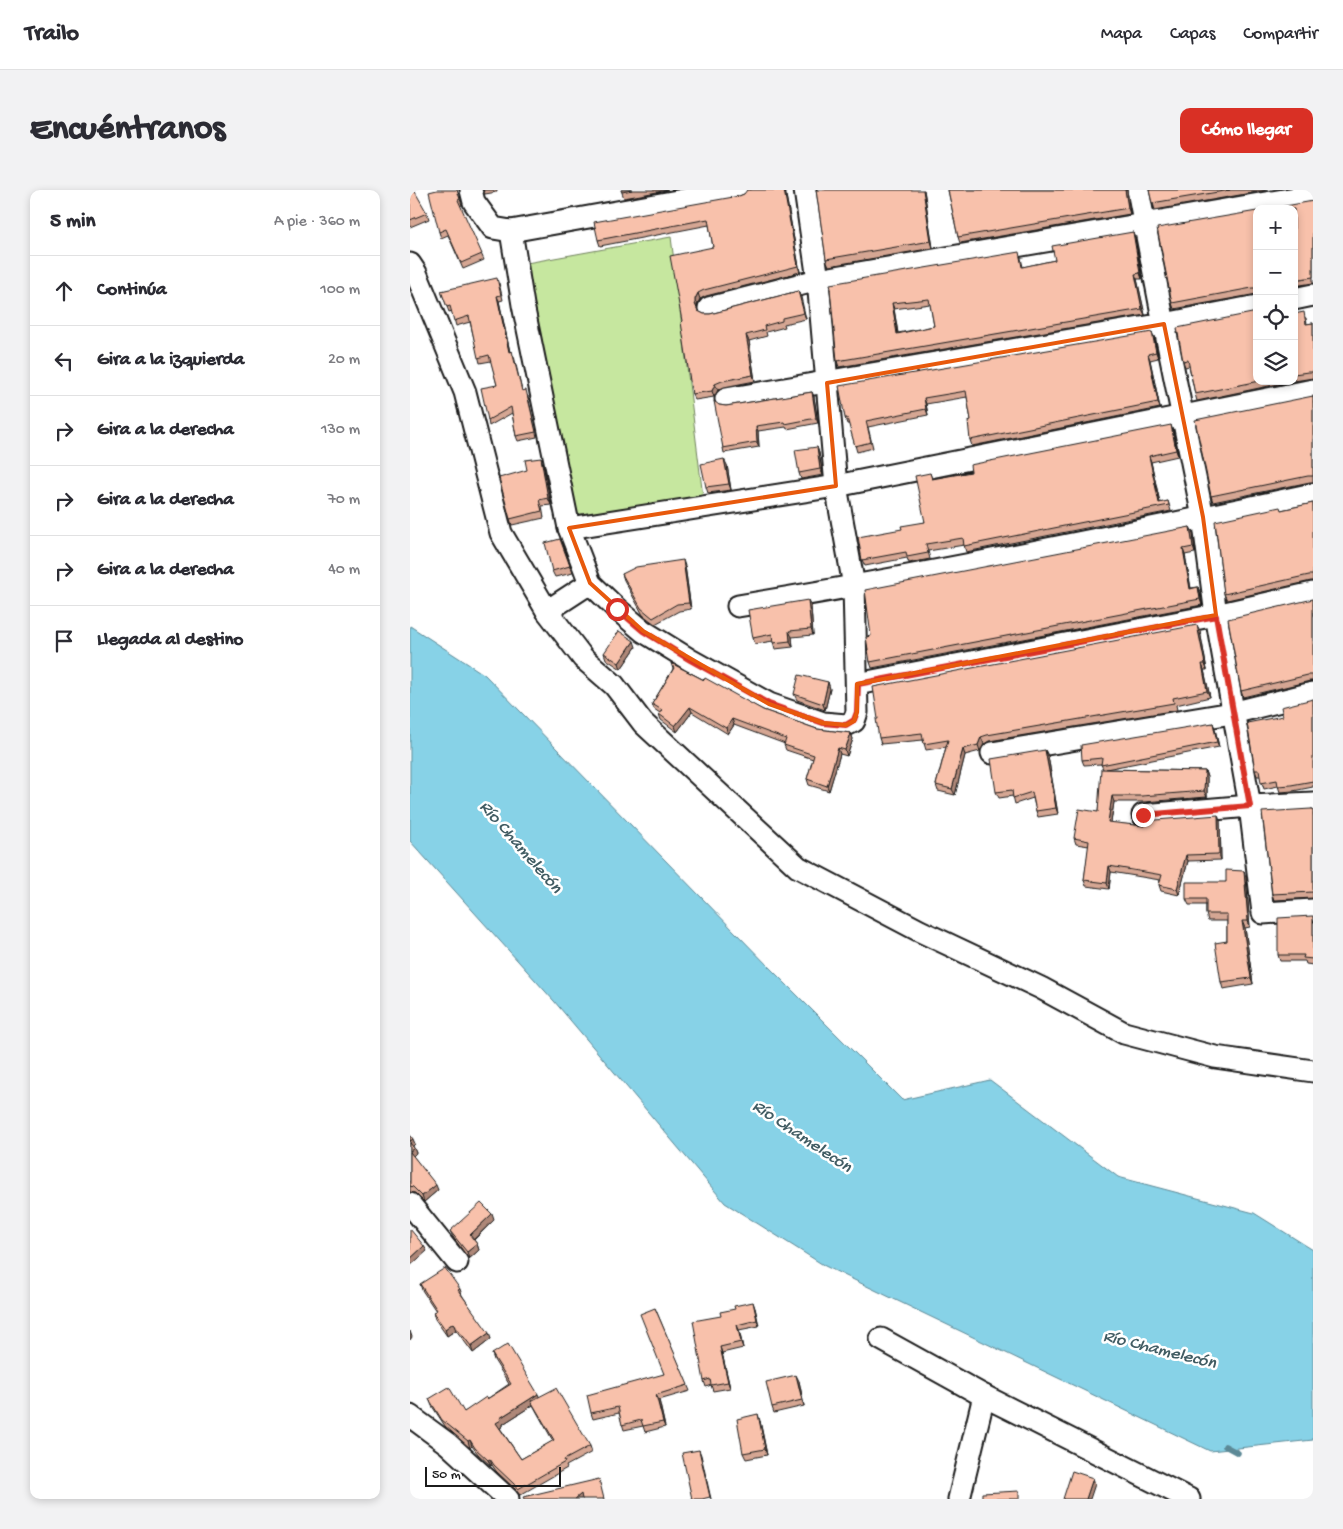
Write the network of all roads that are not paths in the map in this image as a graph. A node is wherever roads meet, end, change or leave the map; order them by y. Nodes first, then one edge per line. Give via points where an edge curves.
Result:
1 (471, 190) edge
2 (739, 190) edge
3 (805, 190) edge
4 (1138, 190) edge
5 (1313, 195) edge
6 (1144, 225) junction
7 (511, 230) junction
8 (410, 264) edge
9 (818, 280) junction
10 (1313, 296) edge
11 (1298, 298) edge
12 (1253, 307) edge
13 (709, 308) dead end
14 (1164, 324) junction
15 (827, 383) junction
16 (1313, 390) edge
17 (726, 399) dead end
18 (1184, 415) junction
19 (836, 486) junction
20 (1313, 494) edge
21 (1204, 518) junction
22 (569, 528) junction
23 (590, 583) junction
24 (854, 586) junction
25 (1313, 593) edge
26 (738, 606) dead end
27 (547, 611) junction
28 (1216, 616) junction
29 (858, 684) junction
30 (1313, 694) edge
31 (1232, 712) junction
32 (992, 752) dead end
33 (1313, 803) edge
34 (1250, 806) junction
35 (1143, 815) dead end
36 (1313, 910) edge
37 (1313, 1071) edge
38 (410, 1204) edge
39 (457, 1262) dead end
40 (881, 1339) dead end
41 (984, 1396) junction
42 (410, 1416) edge
43 (508, 1499) edge
44 (959, 1499) edge
45 (1189, 1499) edge

1 - 7 street via 474,202 493,228
2 - 7 street
3 - 9 street
4 - 6 street
5 - 6 street
6 - 9 street
6 - 14 street
7 - 22 street via 523,305
8 - 27 street via 465,392 501,533
9 - 13 street
9 - 15 street
10 - 11 street
12 - 14 street
14 - 15 street
14 - 18 street
15 - 17 street
15 - 19 street
16 - 18 street
18 - 19 street
18 - 21 street
19 - 22 street
19 - 24 street
20 - 21 street
21 - 24 street
21 - 28 street
22 - 23 street
23 - 27 street
23 - 29 street via 643,631 769,704 823,723 846,725 854,720 857,712
24 - 26 street
24 - 29 street
25 - 28 street
27 - 37 street via 583,658 614,685 643,723 798,867 1124,1033 1215,1057
28 - 29 street
28 - 31 street
30 - 31 street
31 - 32 street
31 - 34 street
33 - 34 street
34 - 35 street
34 - 36 street via 1263,913
38 - 39 street
40 - 41 street
41 - 44 street
41 - 45 street
42 - 43 street via 448,1444

